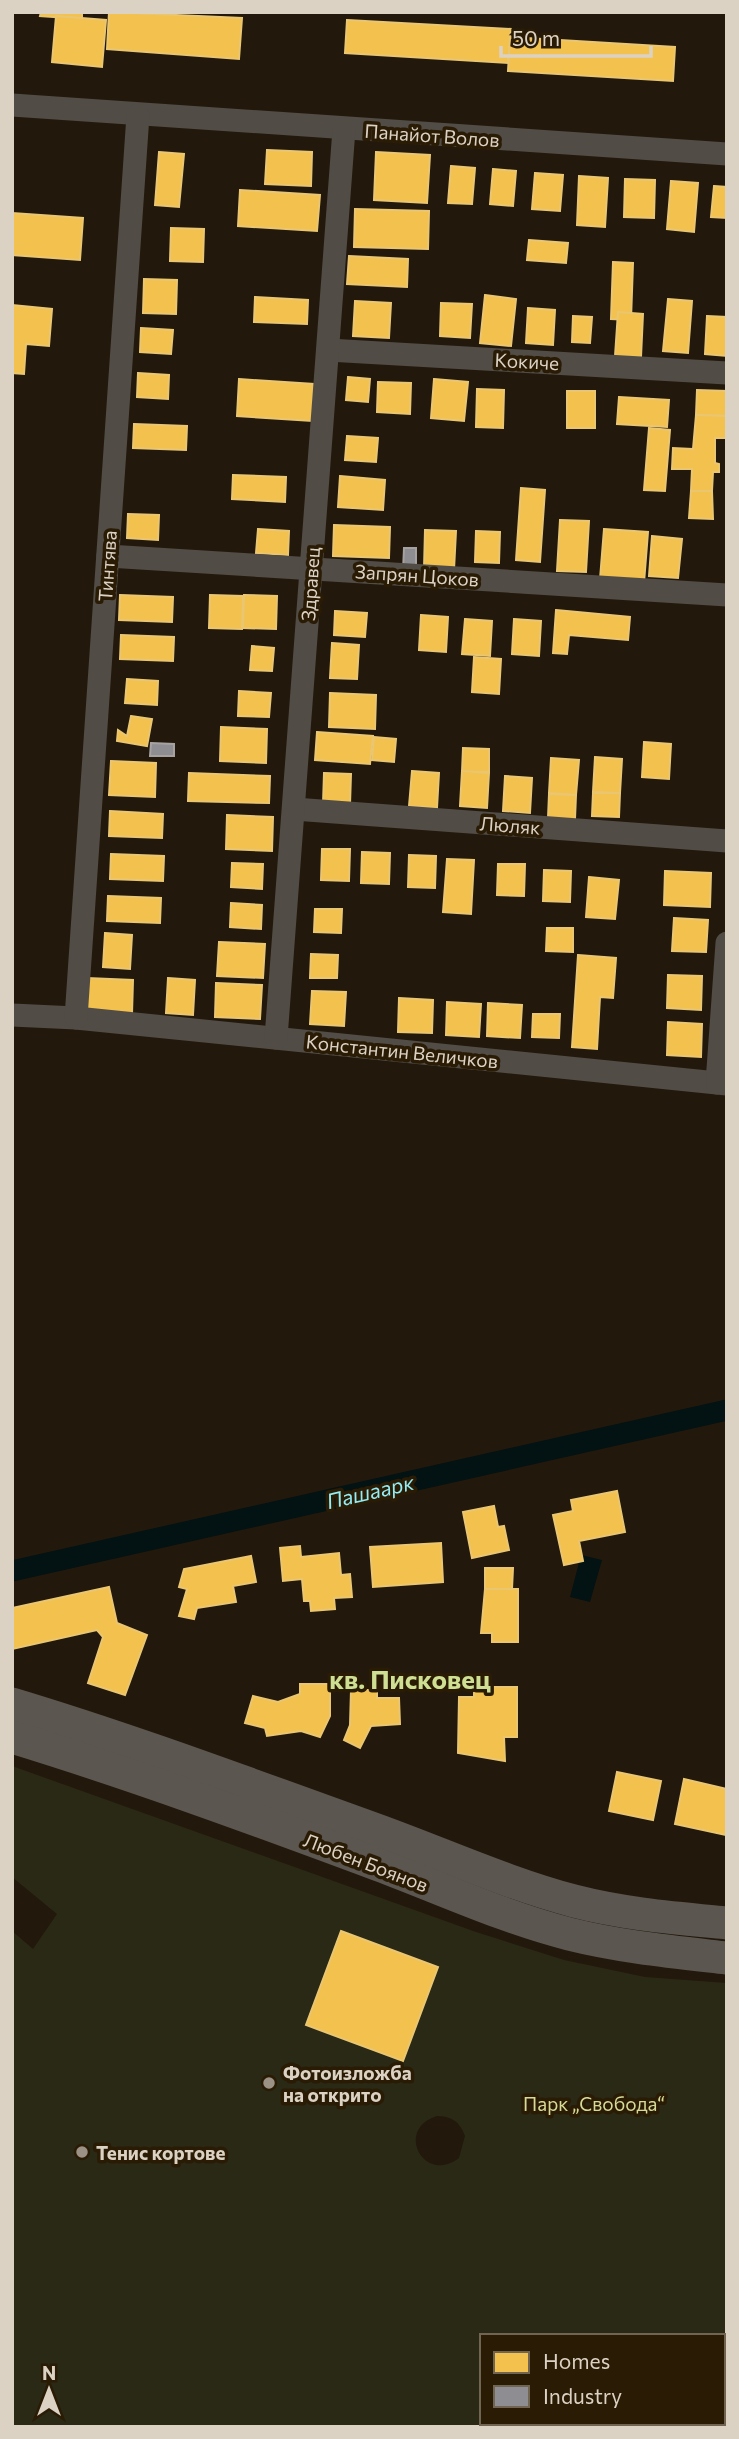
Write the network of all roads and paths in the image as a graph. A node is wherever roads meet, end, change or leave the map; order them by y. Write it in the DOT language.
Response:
graph roads {
  1 [pos="12,105"];
  2 [pos="138,115"];
  3 [pos="344,129"];
  4 [pos="727,154"];
  5 [pos="328,350"];
  6 [pos="727,373"];
  7 [pos="108,556"];
  8 [pos="312,569"];
  9 [pos="727,595"];
  10 [pos="293,809"];
  11 [pos="727,841"];
  12 [pos="727,943"];
  13 [pos="12,1016"];
  14 [pos="76,1018"];
  15 [pos="276,1038"];
  16 [pos="722,1083"];
  17 [pos="12,1704"];
  18 [pos="12,1737"];
  19 [pos="388,1851"];
  20 [pos="727,1923"];
  21 [pos="727,1958"];
  1 -- 2 [label="street, Панайот Волов"];
  2 -- 3 [label="street, Панайот Волов"];
  2 -- 7 [label="street, Тинтява"];
  3 -- 4 [label="street, Панайот Волов"];
  3 -- 5 [label="street, Здравец"];
  5 -- 6 [label="street, Кокиче"];
  5 -- 8 [label="street, Здравец"];
  7 -- 8 [label="street, Запрян Цоков"];
  7 -- 14 [label="street, Тинтява"];
  8 -- 9 [label="street, Запрян Цоков"];
  8 -- 10 [label="street, Здравец"];
  10 -- 11 [label="street, Люляк"];
  10 -- 15 [label="street, Здравец"];
  12 -- 16 [label="street"];
  13 -- 14 [label="street, Константин Величков"];
  14 -- 15 [label="street, Константин Величков"];
  15 -- 16 [label="street, Константин Величков"];
  17 -- 19 [label="street, Любен Боянов"];
  18 -- 19 [label="street, Любен Боянов"];
  19 -- 20 [label="street, Любен Боянов"];
  19 -- 21 [label="street, Любен Боянов"];
}
